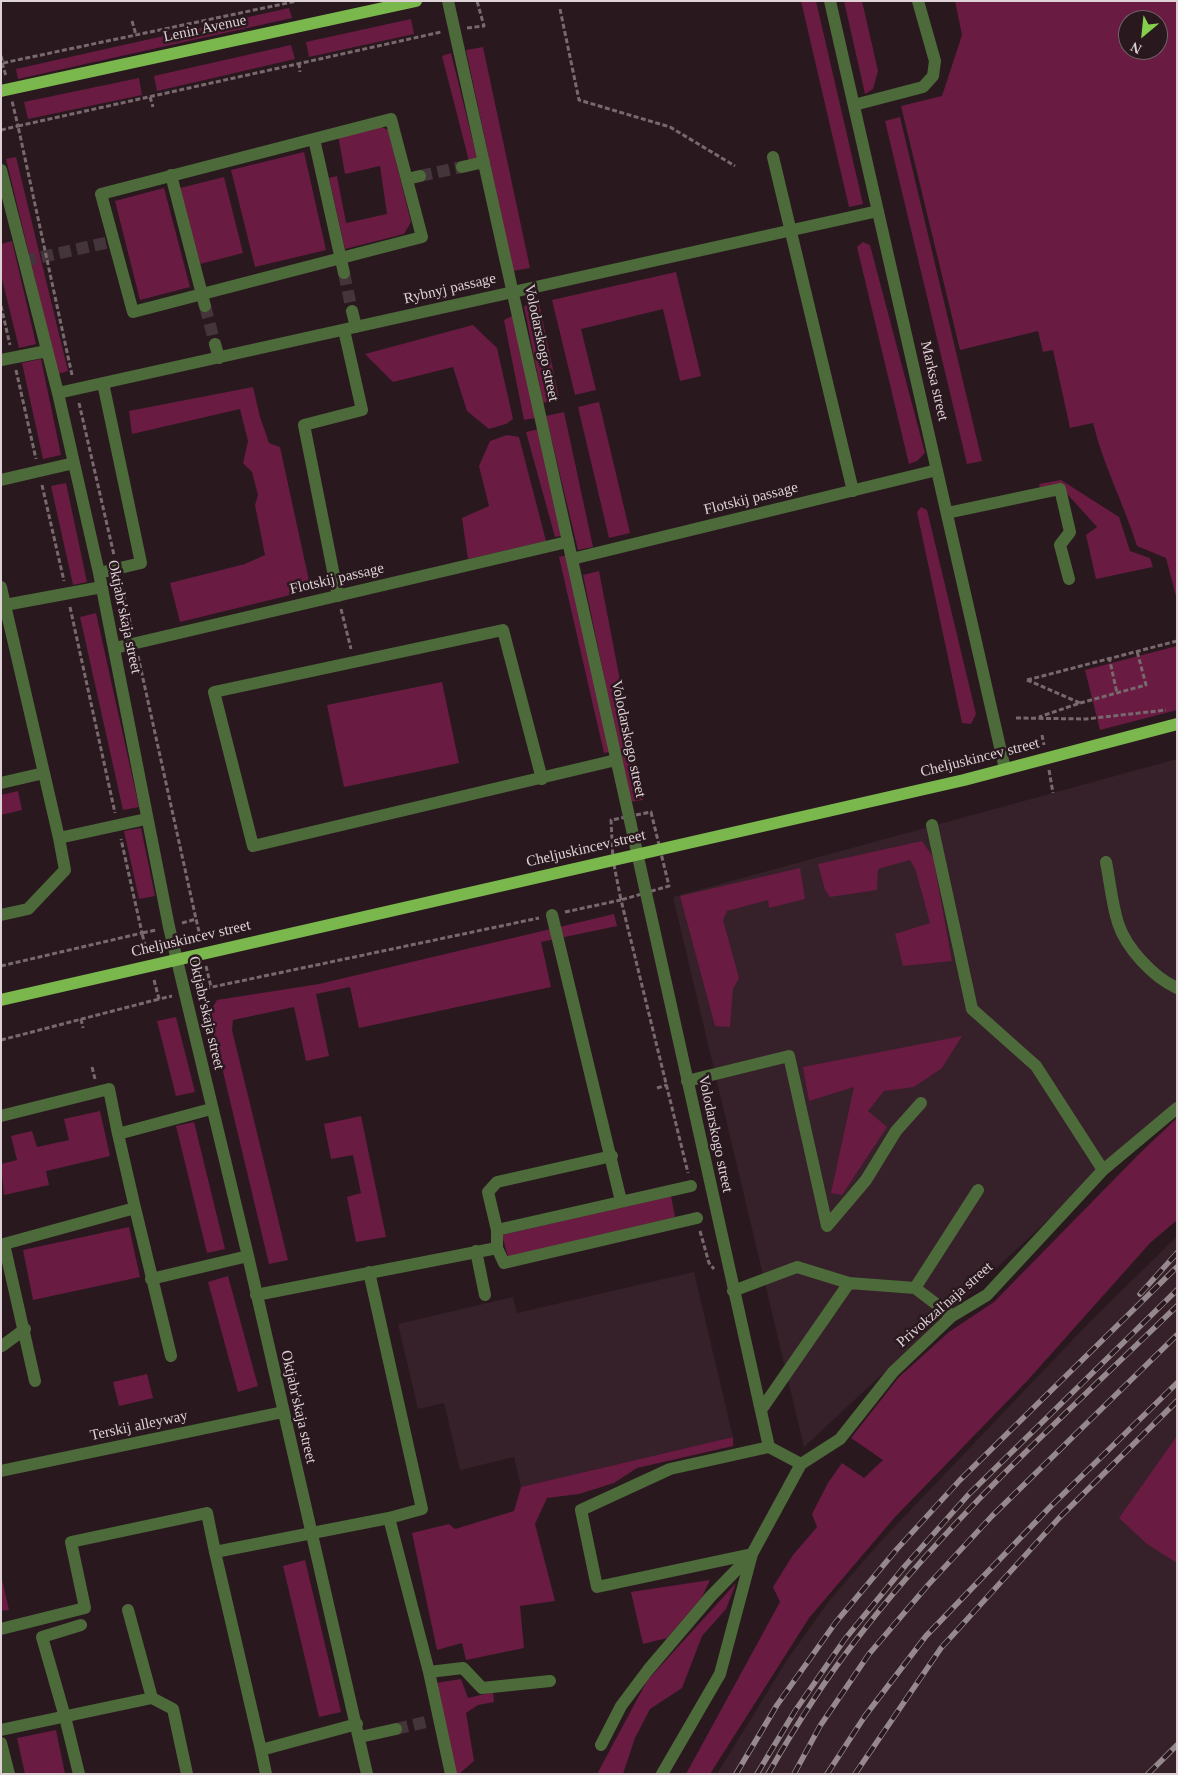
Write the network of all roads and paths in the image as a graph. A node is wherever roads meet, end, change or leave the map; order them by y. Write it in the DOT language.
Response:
graph roads {
  1 [pos="297,1"];
  2 [pos="416,1"];
  3 [pos="448,1"];
  4 [pos="477,1"];
  5 [pos="830,1"];
  6 [pos="918,1"];
  7 [pos="289,2"];
  8 [pos="560,10"];
  9 [pos="132,21"];
  10 [pos="455,30"];
  11 [pos="136,35"];
  12 [pos="1,56"];
  13 [pos="299,63"];
  14 [pos="300,72"];
  15 [pos="1,91"];
  16 [pos="150,96"];
  17 [pos="854,105"];
  18 [pos="153,108"];
  19 [pos="314,139"];
  20 [pos="773,157"];
  21 [pos="484,162"];
  22 [pos="735,166"];
  23 [pos="462,167"];
  24 [pos="1,170"];
  25 [pos="171,175"];
  26 [pos="420,176"];
  27 [pos="407,179"];
  28 [pos="878,211"];
  29 [pos="790,230"];
  30 [pos="341,258"];
  31 [pos="344,273"];
  32 [pos="513,292"];
  33 [pos="203,300"];
  34 [pos="1,306"];
  35 [pos="352,311"];
  36 [pos="350,328"];
  37 [pos="215,344"];
  38 [pos="47,351"];
  39 [pos="7,358"];
  40 [pos="219,358"];
  41 [pos="103,384"];
  42 [pos="76,390"];
  43 [pos="58,394"];
  44 [pos="74,463"];
  45 [pos="937,470"];
  46 [pos="38,471"];
  47 [pos="1,480"];
  48 [pos="853,491"];
  49 [pos="947,513"];
  50 [pos="567,542"];
  51 [pos="572,559"];
  52 [pos="118,569"];
  53 [pos="99,573"];
  54 [pos="1069,580"];
  55 [pos="102,587"];
  56 [pos="1,588"];
  57 [pos="67,595"];
  58 [pos="338,596"];
  59 [pos="5,605"];
  60 [pos="1177,640"];
  61 [pos="135,642"];
  62 [pos="115,648"];
  63 [pos="1137,651"];
  64 [pos="1109,657"];
  65 [pos="354,662"];
  66 [pos="1117,693"];
  67 [pos="1080,702"];
  68 [pos="1168,710"];
  69 [pos="1016,718"];
  70 [pos="1037,718"];
  71 [pos="1177,724"];
  72 [pos="616,760"];
  73 [pos="1005,769"];
  74 [pos="44,773"];
  75 [pos="542,779"];
  76 [pos="1,783"];
  77 [pos="146,819"];
  78 [pos="118,825"];
  79 [pos="932,825"];
  80 [pos="59,838"];
  81 [pos="637,854"];
  82 [pos="1106,862"];
  83 [pos="1,915"];
  84 [pos="552,915"];
  85 [pos="196,919"];
  86 [pos="176,959"];
  87 [pos="1,966"];
  88 [pos="211,987"];
  89 [pos="1177,988"];
  90 [pos="159,999"];
  91 [pos="1,1000"];
  92 [pos="81,1019"];
  93 [pos="83,1028"];
  94 [pos="1,1040"];
  95 [pos="687,1082"];
  96 [pos="667,1085"];
  97 [pos="657,1088"];
  98 [pos="921,1103"];
  99 [pos="1177,1108"];
  100 [pos="211,1109"];
  101 [pos="1,1116"];
  102 [pos="118,1134"];
  103 [pos="612,1156"];
  104 [pos="1103,1170"];
  105 [pos="691,1186"];
  106 [pos="978,1190"];
  107 [pos="621,1201"];
  108 [pos="135,1208"];
  109 [pos="696,1218"];
  110 [pos="1,1230"];
  111 [pos="497,1230"];
  112 [pos="4,1244"];
  113 [pos="497,1248"];
  114 [pos="476,1251"];
  115 [pos="248,1256"];
  116 [pos="715,1270"];
  117 [pos="369,1272"];
  118 [pos="151,1279"];
  119 [pos="849,1283"];
  120 [pos="915,1288"];
  121 [pos="733,1291"];
  122 [pos="256,1295"];
  123 [pos="484,1295"];
  124 [pos="952,1316"];
  125 [pos="25,1329"];
  126 [pos="2,1346"];
  127 [pos="171,1356"];
  128 [pos="35,1381"];
  129 [pos="761,1410"];
  130 [pos="283,1412"];
  131 [pos="769,1447"];
  132 [pos="801,1464"];
  133 [pos="1,1471"];
  134 [pos="389,1518"];
  135 [pos="311,1533"];
  136 [pos="215,1552"];
  137 [pos="752,1554"];
  138 [pos="128,1610"];
  139 [pos="81,1625"];
  140 [pos="1,1630"];
  141 [pos="429,1672"];
  142 [pos="550,1681"];
  143 [pos="152,1698"];
  144 [pos="65,1717"];
  145 [pos="357,1724"];
  146 [pos="396,1729"];
  147 [pos="1,1730"];
  148 [pos="360,1737"];
  149 [pos="1,1743"];
  150 [pos="602,1745"];
  151 [pos="261,1750"];
  152 [pos="9,1774"];
  153 [pos="79,1774"];
  154 [pos="187,1774"];
  155 [pos="266,1774"];
  156 [pos="367,1774"];
  157 [pos="451,1774"];
  158 [pos="662,1774"];
  1 -- 7 [label="path"];
  2 -- 15 [label="main road, Lenin Avenue"];
  3 -- 10 [label="street, Volodarskogo street"];
  4 -- 10 [label="path"];
  5 -- 17 [label="street, Marksa street"];
  6 -- 17 [label="street"];
  7 -- 11 [label="path"];
  8 -- 22 [label="path"];
  9 -- 11 [label="path"];
  10 -- 13 [label="path"];
  10 -- 21 [label="street, Volodarskogo street"];
  11 -- 12 [label="path"];
  13 -- 14 [label="path"];
  13 -- 16 [label="path"];
  16 -- 18 [label="path"];
  16 -- 42 [label="path"];
  17 -- 28 [label="street, Marksa street"];
  19 -- 25 [label="street"];
  19 -- 27 [label="street"];
  19 -- 30 [label="street"];
  20 -- 29 [label="street"];
  21 -- 23 [label="street"];
  21 -- 32 [label="street, Volodarskogo street"];
  24 -- 38 [label="street, Oktjabr'skaja street"];
  25 -- 33 [label="street"];
  25 -- 33 [label="street"];
  26 -- 27 [label="street"];
  27 -- 30 [label="street"];
  28 -- 29 [label="street, Rybnyj passage"];
  28 -- 45 [label="street, Marksa street"];
  29 -- 32 [label="street, Rybnyj passage"];
  29 -- 48 [label="street"];
  30 -- 31 [label="street"];
  30 -- 33 [label="street"];
  32 -- 36 [label="street, Rybnyj passage"];
  32 -- 50 [label="street, Volodarskogo street"];
  34 -- 39 [label="path"];
  35 -- 36 [label="street"];
  36 -- 40 [label="street, Rybnyj passage"];
  36 -- 58 [label="street"];
  37 -- 40 [label="street"];
  38 -- 39 [label="street"];
  38 -- 43 [label="street, Oktjabr'skaja street"];
  39 -- 46 [label="path"];
  40 -- 41 [label="street, Rybnyj passage"];
  41 -- 42 [label="street, Rybnyj passage"];
  41 -- 52 [label="street"];
  42 -- 43 [label="street, Rybnyj passage"];
  42 -- 52 [label="path"];
  43 -- 44 [label="street, Oktjabr'skaja street"];
  44 -- 46 [label="street"];
  44 -- 53 [label="street, Oktjabr'skaja street"];
  45 -- 48 [label="street, Flotskij passage"];
  45 -- 49 [label="street, Marksa street"];
  46 -- 47 [label="street"];
  46 -- 57 [label="path"];
  48 -- 51 [label="street, Flotskij passage"];
  49 -- 54 [label="street"];
  49 -- 73 [label="street, Marksa street"];
  50 -- 51 [label="street, Volodarskogo street"];
  50 -- 58 [label="street, Flotskij passage"];
  51 -- 72 [label="street, Volodarskogo street"];
  52 -- 53 [label="street"];
  52 -- 61 [label="path"];
  53 -- 55 [label="street, Oktjabr'skaja street"];
  55 -- 57 [label="street"];
  55 -- 62 [label="street, Oktjabr'skaja street"];
  56 -- 59 [label="street"];
  57 -- 59 [label="street"];
  57 -- 78 [label="path"];
  58 -- 61 [label="street, Flotskij passage"];
  58 -- 65 [label="path"];
  59 -- 74 [label="street"];
  60 -- 63 [label="path"];
  61 -- 62 [label="street, Flotskij passage"];
  61 -- 85 [label="path"];
  62 -- 77 [label="street, Oktjabr'skaja street"];
  63 -- 64 [label="path"];
  63 -- 66 [label="path"];
  64 -- 66 [label="path"];
  64 -- 67 [label="path"];
  65 -- 75 [label="street"];
  65 -- 75 [label="street"];
  66 -- 67 [label="path"];
  67 -- 70 [label="path"];
  68 -- 70 [label="path"];
  69 -- 70 [label="path"];
  71 -- 73 [label="main road, Cheljuskincev street"];
  72 -- 75 [label="street"];
  72 -- 81 [label="street, Volodarskogo street"];
  73 -- 81 [label="main road, Cheljuskincev street"];
  74 -- 76 [label="street"];
  74 -- 80 [label="street"];
  77 -- 78 [label="street"];
  77 -- 86 [label="street, Oktjabr'skaja street"];
  78 -- 80 [label="street"];
  78 -- 87 [label="path"];
  79 -- 104 [label="street"];
  80 -- 83 [label="street"];
  81 -- 86 [label="main road, Cheljuskincev street"];
  81 -- 95 [label="street, Volodarskogo street"];
  82 -- 89 [label="street"];
  84 -- 88 [label="path"];
  84 -- 96 [label="path"];
  84 -- 103 [label="street"];
  86 -- 91 [label="main road, Cheljuskincev street"];
  86 -- 100 [label="street, Oktjabr'skaja street"];
  90 -- 92 [label="path"];
  92 -- 93 [label="path"];
  92 -- 94 [label="path"];
  95 -- 98 [label="street"];
  95 -- 121 [label="street, Volodarskogo street"];
  96 -- 97 [label="path"];
  96 -- 105 [label="path"];
  99 -- 104 [label="street, Privokzal'naja street"];
  100 -- 102 [label="street"];
  100 -- 115 [label="street, Oktjabr'skaja street"];
  101 -- 102 [label="street"];
  102 -- 108 [label="street"];
  103 -- 107 [label="street"];
  103 -- 111 [label="street"];
  104 -- 124 [label="street, Privokzal'naja street"];
  105 -- 107 [label="street"];
  106 -- 120 [label="street"];
  107 -- 111 [label="street"];
  108 -- 112 [label="street"];
  108 -- 118 [label="street"];
  109 -- 113 [label="street"];
  109 -- 116 [label="path"];
  110 -- 112 [label="street"];
  111 -- 113 [label="street"];
  112 -- 125 [label="street"];
  113 -- 114 [label="street"];
  114 -- 117 [label="street"];
  114 -- 123 [label="street"];
  115 -- 118 [label="street"];
  115 -- 122 [label="street, Oktjabr'skaja street"];
  117 -- 122 [label="street"];
  117 -- 134 [label="street"];
  118 -- 127 [label="street"];
  119 -- 120 [label="street"];
  119 -- 121 [label="street"];
  119 -- 129 [label="street"];
  120 -- 124 [label="street"];
  121 -- 129 [label="street, Volodarskogo street"];
  122 -- 130 [label="street, Oktjabr'skaja street"];
  124 -- 132 [label="street, Privokzal'naja street"];
  125 -- 126 [label="street"];
  125 -- 128 [label="street"];
  129 -- 131 [label="street, Volodarskogo street"];
  130 -- 133 [label="street, Terskij alleyway"];
  130 -- 135 [label="street, Oktjabr'skaja street"];
  131 -- 132 [label="street"];
  131 -- 137 [label="street"];
  132 -- 137 [label="street"];
  134 -- 135 [label="street"];
  134 -- 141 [label="street"];
  135 -- 136 [label="street"];
  135 -- 145 [label="street, Oktjabr'skaja street"];
  136 -- 140 [label="street"];
  136 -- 151 [label="street"];
  137 -- 150 [label="street"];
  137 -- 158 [label="street"];
  138 -- 143 [label="street"];
  139 -- 144 [label="street"];
  141 -- 142 [label="street"];
  141 -- 157 [label="street"];
  143 -- 144 [label="street"];
  143 -- 154 [label="street"];
  144 -- 147 [label="street"];
  144 -- 153 [label="street"];
  145 -- 148 [label="street, Oktjabr'skaja street"];
  145 -- 151 [label="street"];
  146 -- 148 [label="street"];
  148 -- 156 [label="street, Oktjabr'skaja street"];
  149 -- 152 [label="street"];
  151 -- 155 [label="street"];
}
